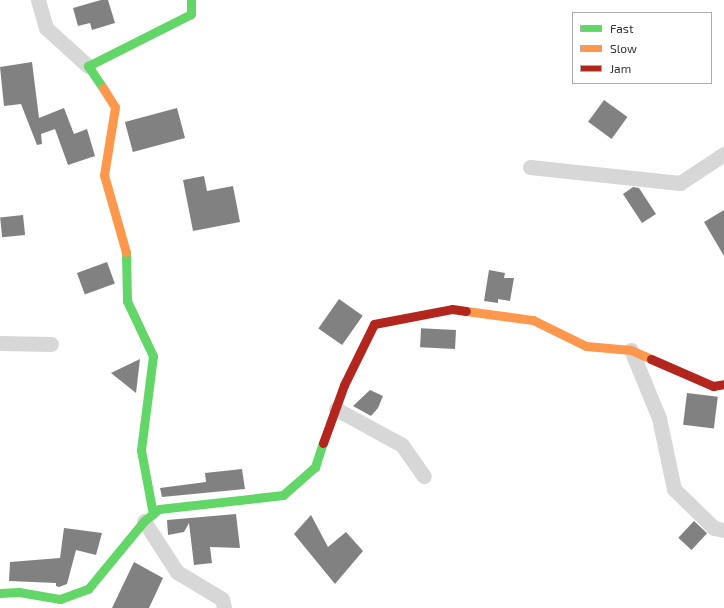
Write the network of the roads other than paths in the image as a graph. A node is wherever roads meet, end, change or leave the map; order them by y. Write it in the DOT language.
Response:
graph roads {
  1 [pos="38,0"];
  2 [pos="191,0"];
  3 [pos="88,66"];
  4 [pos="724,154"];
  5 [pos="530,167"];
  6 [pos="0,343"];
  7 [pos="51,344"];
  8 [pos="631,350"];
  9 [pos="724,384"];
  10 [pos="336,409"];
  11 [pos="424,476"];
  12 [pos="149,518"];
  13 [pos="724,530"];
  14 [pos="0,593"];
  15 [pos="60,599"];
  16 [pos="57,608"];
  17 [pos="224,608"];
  1 -- 3 [label="street"];
  2 -- 3 [label="street"];
  3 -- 12 [label="street"];
  4 -- 5 [label="street"];
  6 -- 7 [label="street"];
  8 -- 9 [label="street"];
  8 -- 10 [label="street"];
  8 -- 13 [label="street"];
  10 -- 11 [label="street"];
  10 -- 12 [label="street"];
  12 -- 15 [label="street"];
  12 -- 17 [label="street"];
  14 -- 15 [label="street"];
  15 -- 16 [label="street"];
}
